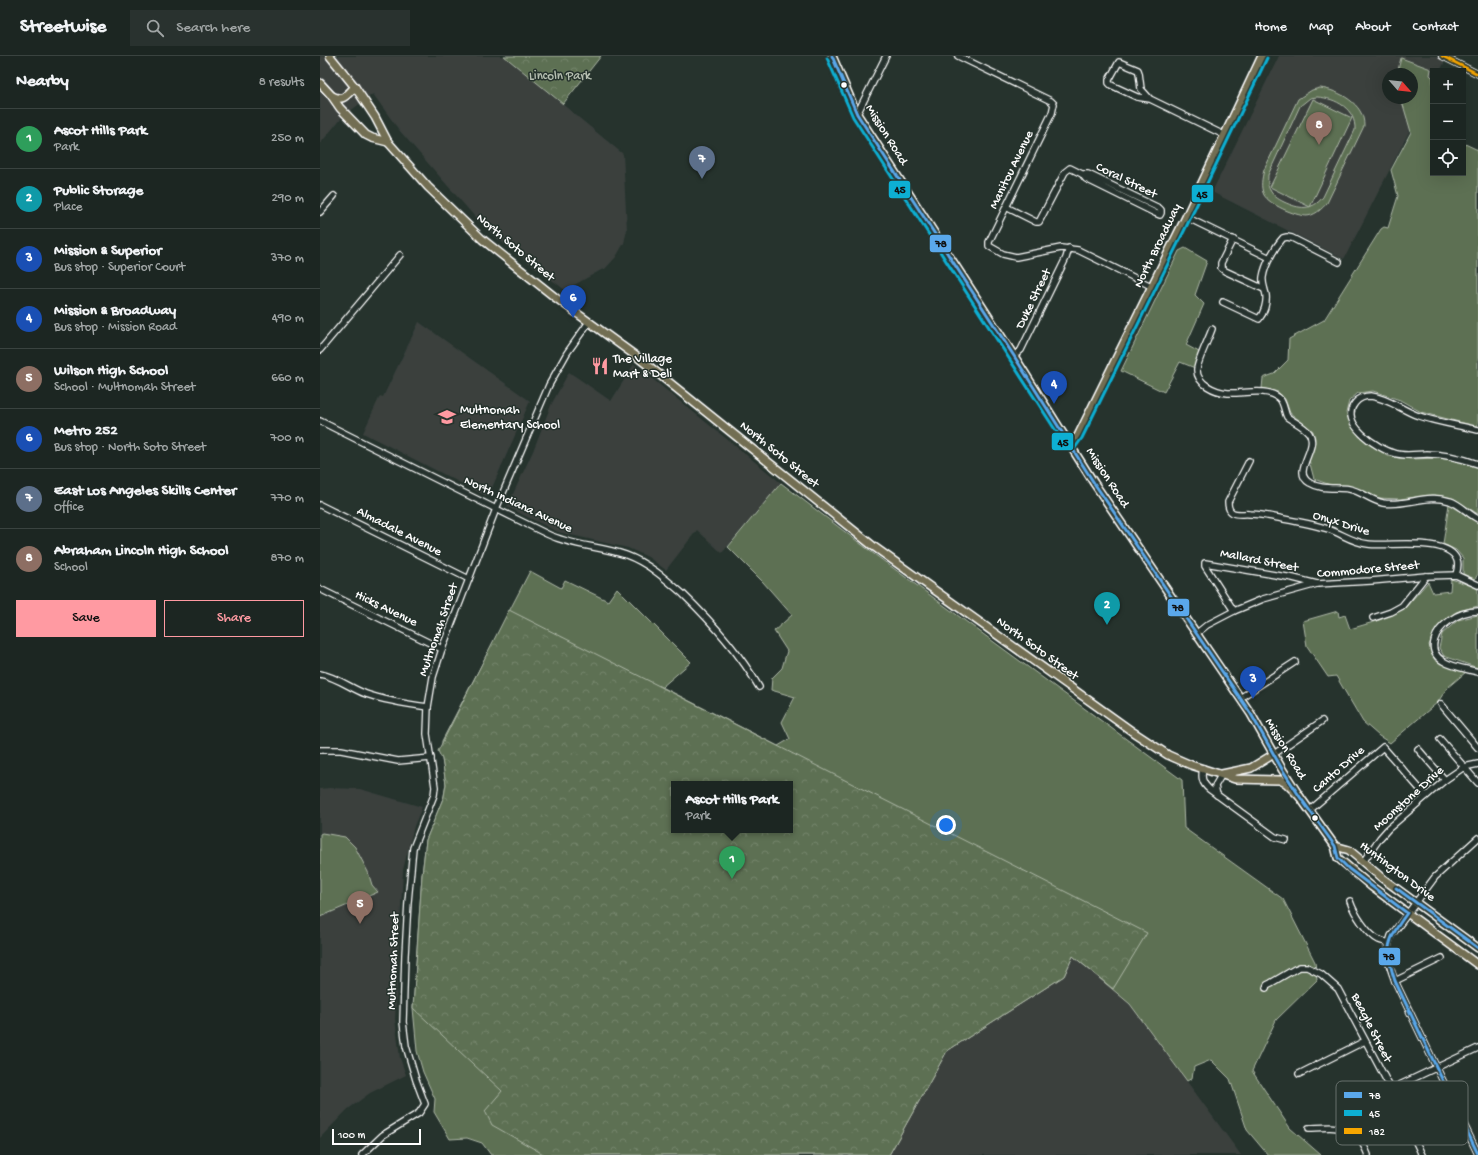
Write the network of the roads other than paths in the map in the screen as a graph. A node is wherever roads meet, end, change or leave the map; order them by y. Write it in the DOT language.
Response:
graph roads {
  1 [pos="330,56"];
  2 [pos="832,56"];
  3 [pos="886,56"];
  4 [pos="958,56"];
  5 [pos="1262,56"];
  6 [pos="1442,56"];
  7 [pos="1478,74"];
  8 [pos="320,83"];
  9 [pos="355,87"];
  10 [pos="331,95"];
  11 [pos="1150,99"];
  12 [pos="857,114"];
  13 [pos="1224,135"];
  14 [pos="388,142"];
  15 [pos="1082,174"];
  16 [pos="334,196"];
  17 [pos="1006,207"];
  18 [pos="320,212"];
  19 [pos="1186,217"];
  20 [pos="1233,239"];
  21 [pos="1069,248"];
  22 [pos="400,254"];
  23 [pos="1270,258"];
  24 [pos="1339,262"];
  25 [pos="1152,286"];
  26 [pos="1264,289"];
  27 [pos="1223,302"];
  28 [pos="589,322"];
  29 [pos="1212,329"];
  30 [pos="320,350"];
  31 [pos="1014,356"];
  32 [pos="320,421"];
  33 [pos="1478,430"];
  34 [pos="1071,445"];
  35 [pos="1248,461"];
  36 [pos="1478,464"];
  37 [pos="320,505"];
  38 [pos="496,509"];
  39 [pos="1478,519"];
  40 [pos="1456,575"];
  41 [pos="1426,576"];
  42 [pos="469,579"];
  43 [pos="1317,584"];
  44 [pos="1478,585"];
  45 [pos="320,589"];
  46 [pos="1234,611"];
  47 [pos="1478,611"];
  48 [pos="1373,618"];
  49 [pos="1196,634"];
  50 [pos="442,649"];
  51 [pos="1295,662"];
  52 [pos="1478,672"];
  53 [pos="320,674"];
  54 [pos="759,687"];
  55 [pos="1240,698"];
  56 [pos="1441,704"];
  57 [pos="428,707"];
  58 [pos="1322,721"];
  59 [pos="1440,739"];
  60 [pos="1478,748"];
  61 [pos="1418,749"];
  62 [pos="320,750"];
  63 [pos="1274,754"];
  64 [pos="432,758"];
  65 [pos="1478,764"];
  66 [pos="1464,767"];
  67 [pos="1203,768"];
  68 [pos="1222,774"];
  69 [pos="1445,780"];
  70 [pos="1478,783"];
  71 [pos="1217,795"];
  72 [pos="1426,796"];
  73 [pos="1300,797"];
  74 [pos="1310,810"];
  75 [pos="1478,838"];
  76 [pos="1286,840"];
  77 [pos="1335,846"];
  78 [pos="1363,862"];
  79 [pos="1350,901"];
  80 [pos="1416,902"];
  81 [pos="1407,913"];
  82 [pos="1388,942"];
  83 [pos="1477,946"];
  84 [pos="1442,958"];
  85 [pos="1478,965"];
  86 [pos="1395,981"];
  87 [pos="1266,988"];
  88 [pos="1365,1041"];
  89 [pos="1478,1048"];
  90 [pos="1437,1068"];
  91 [pos="1299,1074"];
  92 [pos="1387,1081"];
  93 [pos="1409,1081"];
  94 [pos="1443,1081"];
  95 [pos="1336,1127"];
  96 [pos="1309,1128"];
  97 [pos="1468,1133"];
  98 [pos="1363,1145"];
  99 [pos="1417,1145"];
  100 [pos="1478,1154"];
  101 [pos="362,1155"];
  102 [pos="1368,1155"];
  103 [pos="1422,1155"];
  1 -- 9 [label="main road, North Soto Street"];
  2 -- 12 [label="main road, Mission Road"];
  3 -- 12 [label="street"];
  4 -- 17 [label="street, Manitou Avenue"];
  5 -- 13 [label="main road, North Broadway"];
  6 -- 7 [label="street"];
  8 -- 10 [label="main road"];
  9 -- 10 [label="main road"];
  9 -- 14 [label="main road, North Soto Street"];
  10 -- 14 [label="main road"];
  11 -- 11 [label="street"];
  11 -- 13 [label="street"];
  12 -- 31 [label="main road, Mission Road"];
  13 -- 19 [label="main road, North Broadway"];
  14 -- 28 [label="main road, North Soto Street"];
  15 -- 15 [label="street, Coral Street"];
  15 -- 17 [label="street, Coral Street"];
  16 -- 18 [label="street"];
  17 -- 21 [label="street, Manitou Avenue"];
  19 -- 20 [label="street"];
  19 -- 25 [label="main road, North Broadway"];
  20 -- 23 [label="street"];
  20 -- 26 [label="street"];
  21 -- 25 [label="street"];
  21 -- 31 [label="street, Duke Street"];
  22 -- 30 [label="street"];
  23 -- 24 [label="street"];
  23 -- 26 [label="street"];
  25 -- 34 [label="main road, North Broadway"];
  26 -- 27 [label="street"];
  28 -- 38 [label="street, Multnomah Street"];
  28 -- 67 [label="main road, North Soto Street"];
  29 -- 39 [label="street"];
  31 -- 34 [label="main road, Mission Road"];
  32 -- 38 [label="street, North Indiana Avenue"];
  33 -- 36 [label="street"];
  34 -- 49 [label="main road, Mission Road"];
  35 -- 40 [label="street, Onyx Drive"];
  37 -- 42 [label="street, Almadale Avenue"];
  38 -- 42 [label="street, Multnomah Street"];
  38 -- 54 [label="street, North Indiana Avenue"];
  40 -- 41 [label="street, Commodore Street"];
  40 -- 44 [label="street, Commodore Street"];
  41 -- 43 [label="street, Commodore Street"];
  41 -- 48 [label="street"];
  42 -- 50 [label="street, Multnomah Street"];
  43 -- 46 [label="street, Commodore Street"];
  43 -- 46 [label="street, Mallard Street"];
  45 -- 50 [label="street, Hicks Avenue"];
  46 -- 49 [label="street, Commodore Street"];
  47 -- 52 [label="street"];
  49 -- 55 [label="main road, Mission Road"];
  50 -- 57 [label="street, Multnomah Street"];
  51 -- 55 [label="street"];
  53 -- 57 [label="street"];
  55 -- 63 [label="main road, Mission Road"];
  56 -- 60 [label="street"];
  57 -- 64 [label="street, Multnomah Street"];
  58 -- 63 [label="street"];
  59 -- 66 [label="street"];
  61 -- 69 [label="street"];
  62 -- 64 [label="street"];
  63 -- 68 [label="main road, North Soto Street"];
  63 -- 73 [label="main road, Mission Road"];
  64 -- 101 [label="street, Multnomah Street"];
  65 -- 66 [label="street, Moonstone Drive"];
  66 -- 69 [label="street, Moonstone Drive"];
  66 -- 70 [label="street"];
  67 -- 68 [label="main road, North Soto Street"];
  67 -- 71 [label="street"];
  68 -- 71 [label="street"];
  68 -- 73 [label="main road"];
  69 -- 72 [label="street, Moonstone Drive"];
  71 -- 76 [label="street"];
  72 -- 74 [label="street, Canto Drive"];
  72 -- 78 [label="street, Moonstone Drive"];
  73 -- 74 [label="main road, Mission Road"];
  74 -- 77 [label="main road, Mission Road"];
  75 -- 80 [label="street"];
  77 -- 78 [label="main road, Huntington Drive"];
  77 -- 81 [label="main road, Huntington Drive"];
  78 -- 80 [label="main road, Huntington Drive"];
  79 -- 82 [label="street"];
  80 -- 81 [label="street"];
  80 -- 83 [label="main road, Huntington Drive"];
  81 -- 82 [label="street"];
  81 -- 85 [label="main road, Huntington Drive"];
  82 -- 86 [label="street"];
  84 -- 86 [label="street"];
  86 -- 90 [label="street"];
  87 -- 88 [label="street, Beagle Street"];
  88 -- 91 [label="street"];
  88 -- 92 [label="street, Beagle Street"];
  89 -- 90 [label="street"];
  90 -- 93 [label="street"];
  90 -- 94 [label="street"];
  95 -- 96 [label="street"];
  97 -- 100 [label="street"];
  98 -- 102 [label="street"];
  99 -- 103 [label="street, Beagle Street"];
}
